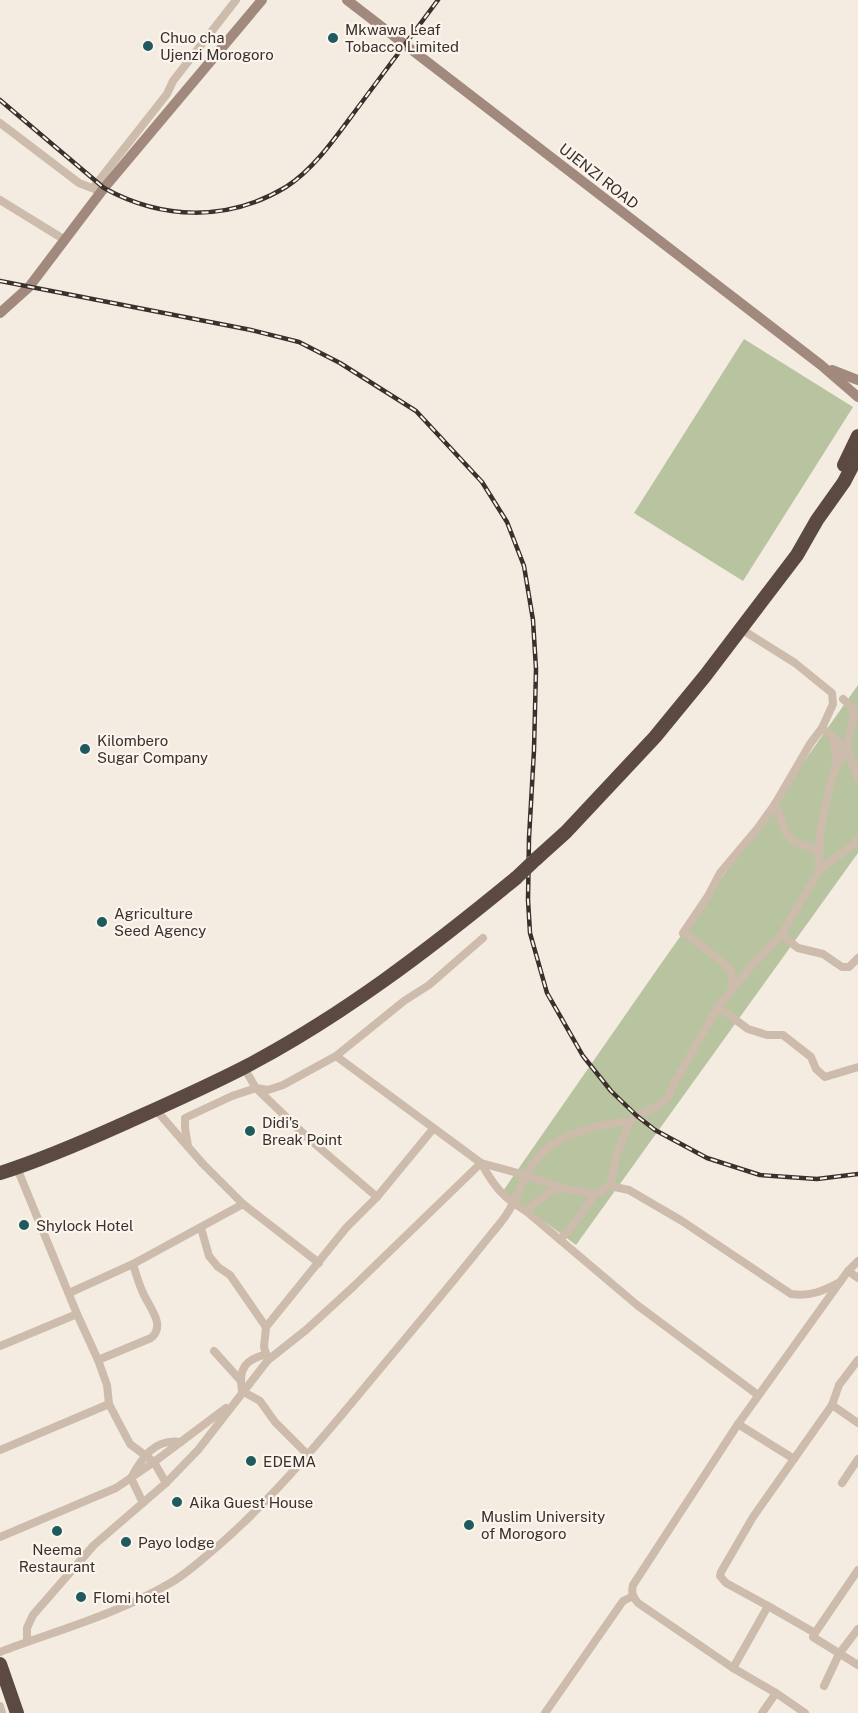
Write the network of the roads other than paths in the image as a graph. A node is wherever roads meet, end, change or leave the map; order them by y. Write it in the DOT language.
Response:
graph roads {
  1 [pos="236,0"];
  2 [pos="262,0"];
  3 [pos="347,0"];
  4 [pos="352,0"];
  5 [pos="376,23"];
  6 [pos="0,123"];
  7 [pos="97,190"];
  8 [pos="0,200"];
  9 [pos="65,240"];
  10 [pos="0,313"];
  11 [pos="821,365"];
  12 [pos="834,376"];
  13 [pos="858,380"];
  14 [pos="858,389"];
  15 [pos="858,397"];
  16 [pos="858,436"];
  17 [pos="858,455"];
  18 [pos="817,520"];
  19 [pos="741,629"];
  20 [pos="843,699"];
  21 [pos="822,729"];
  22 [pos="833,737"];
  23 [pos="847,748"];
  24 [pos="834,772"];
  25 [pos="858,778"];
  26 [pos="775,804"];
  27 [pos="858,838"];
  28 [pos="819,851"];
  29 [pos="820,869"];
  30 [pos="781,935"];
  31 [pos="483,938"];
  32 [pos="858,958"];
  33 [pos="729,969"];
  34 [pos="747,971"];
  35 [pos="731,990"];
  36 [pos="718,1007"];
  37 [pos="336,1056"];
  38 [pos="858,1067"];
  39 [pos="244,1068"];
  40 [pos="256,1088"];
  41 [pos="156,1110"];
  42 [pos="630,1122"];
  43 [pos="434,1129"];
  44 [pos="188,1146"];
  45 [pos="481,1163"];
  46 [pos="17,1168"];
  47 [pos="0,1173"];
  48 [pos="525,1175"];
  49 [pos="610,1186"];
  50 [pos="561,1188"];
  51 [pos="595,1194"];
  52 [pos="377,1197"];
  53 [pos="243,1203"];
  54 [pos="513,1204"];
  55 [pos="526,1211"];
  56 [pos="201,1228"];
  57 [pos="560,1240"];
  58 [pos="858,1261"];
  59 [pos="319,1263"];
  60 [pos="132,1264"];
  61 [pos="848,1271"];
  62 [pos="858,1278"];
  63 [pos="841,1281"];
  64 [pos="69,1293"];
  65 [pos="77,1314"];
  66 [pos="266,1327"];
  67 [pos="0,1346"];
  68 [pos="214,1351"];
  69 [pos="267,1357"];
  70 [pos="98,1360"];
  71 [pos="858,1360"];
  72 [pos="241,1381"];
  73 [pos="242,1391"];
  74 [pos="758,1395"];
  75 [pos="235,1401"];
  76 [pos="109,1404"];
  77 [pos="832,1406"];
  78 [pos="858,1423"];
  79 [pos="738,1424"];
  80 [pos="181,1442"];
  81 [pos="0,1450"];
  82 [pos="144,1455"];
  83 [pos="308,1455"];
  84 [pos="794,1459"];
  85 [pos="858,1459"];
  86 [pos="154,1462"];
  87 [pos="131,1478"];
  88 [pos="166,1483"];
  89 [pos="842,1483"];
  90 [pos="143,1503"];
  91 [pos="0,1537"];
  92 [pos="858,1570"];
  93 [pos="633,1596"];
  94 [pos="768,1606"];
  95 [pos="858,1629"];
  96 [pos="815,1633"];
  97 [pos="27,1642"];
  98 [pos="0,1652"];
  99 [pos="839,1654"];
  100 [pos="858,1665"];
  101 [pos="0,1666"];
  102 [pos="733,1668"];
  103 [pos="824,1686"];
  104 [pos="776,1693"];
  105 [pos="0,1706"];
  106 [pos="2,1713"];
  107 [pos="17,1713"];
  108 [pos="544,1713"];
  109 [pos="762,1713"];
  110 [pos="805,1713"];
  1 -- 7 [label="street"];
  2 -- 7 [label="street"];
  3 -- 5 [label="street, UJENZI ROAD"];
  4 -- 5 [label="street"];
  5 -- 11 [label="street, UJENZI ROAD"];
  6 -- 7 [label="street"];
  7 -- 9 [label="street"];
  8 -- 9 [label="street"];
  9 -- 10 [label="street"];
  11 -- 12 [label="street, UJENZI ROAD"];
  11 -- 13 [label="street"];
  12 -- 14 [label="street, UJENZI ROAD"];
  12 -- 15 [label="street, UJENZI ROAD"];
  16 -- 18 [label="highway"];
  17 -- 18 [label="highway"];
  18 -- 19 [label="highway"];
  19 -- 21 [label="street"];
  19 -- 39 [label="highway, bridge"];
  20 -- 23 [label="street"];
  21 -- 22 [label="street"];
  21 -- 26 [label="street"];
  22 -- 23 [label="street"];
  22 -- 24 [label="street"];
  23 -- 24 [label="street"];
  23 -- 25 [label="street"];
  24 -- 28 [label="street"];
  26 -- 28 [label="street"];
  26 -- 33 [label="street"];
  27 -- 29 [label="street"];
  28 -- 29 [label="street"];
  29 -- 30 [label="street"];
  30 -- 32 [label="street"];
  30 -- 34 [label="street"];
  31 -- 37 [label="street"];
  33 -- 34 [label="street"];
  33 -- 35 [label="street"];
  34 -- 35 [label="street"];
  35 -- 36 [label="street"];
  36 -- 38 [label="street"];
  36 -- 42 [label="street"];
  37 -- 40 [label="street"];
  37 -- 43 [label="street"];
  39 -- 40 [label="street"];
  39 -- 41 [label="highway"];
  40 -- 44 [label="street"];
  40 -- 52 [label="street"];
  41 -- 44 [label="street"];
  41 -- 46 [label="highway"];
  42 -- 48 [label="street"];
  42 -- 49 [label="street"];
  43 -- 45 [label="street"];
  43 -- 52 [label="street"];
  44 -- 53 [label="street"];
  45 -- 48 [label="street"];
  45 -- 54 [label="street"];
  45 -- 69 [label="street"];
  46 -- 47 [label="highway"];
  46 -- 64 [label="street"];
  48 -- 50 [label="street"];
  48 -- 54 [label="street"];
  49 -- 51 [label="street"];
  49 -- 63 [label="street"];
  50 -- 51 [label="street"];
  50 -- 55 [label="street"];
  51 -- 57 [label="street"];
  52 -- 59 [label="street"];
  53 -- 56 [label="street"];
  53 -- 59 [label="street"];
  54 -- 55 [label="street"];
  54 -- 83 [label="street"];
  55 -- 57 [label="street"];
  56 -- 60 [label="street"];
  56 -- 66 [label="street"];
  57 -- 74 [label="street"];
  58 -- 61 [label="street"];
  59 -- 66 [label="street"];
  60 -- 64 [label="street"];
  60 -- 70 [label="street"];
  61 -- 62 [label="street"];
  61 -- 63 [label="street"];
  63 -- 74 [label="street"];
  64 -- 65 [label="street"];
  65 -- 67 [label="street"];
  65 -- 70 [label="street"];
  66 -- 69 [label="street"];
  68 -- 72 [label="street"];
  69 -- 72 [label="street"];
  69 -- 73 [label="street"];
  70 -- 76 [label="street"];
  71 -- 77 [label="street"];
  72 -- 73 [label="street"];
  73 -- 75 [label="street"];
  73 -- 83 [label="street"];
  74 -- 79 [label="street"];
  75 -- 80 [label="street"];
  75 -- 88 [label="street"];
  76 -- 81 [label="street"];
  76 -- 82 [label="street"];
  77 -- 78 [label="street"];
  77 -- 84 [label="street"];
  79 -- 84 [label="street"];
  79 -- 93 [label="street"];
  80 -- 82 [label="street"];
  80 -- 86 [label="street"];
  82 -- 86 [label="street"];
  82 -- 87 [label="street"];
  83 -- 97 [label="street"];
  84 -- 94 [label="street"];
  85 -- 89 [label="street"];
  86 -- 87 [label="street"];
  86 -- 88 [label="street"];
  87 -- 90 [label="street"];
  87 -- 91 [label="street"];
  88 -- 90 [label="street"];
  90 -- 97 [label="street"];
  92 -- 96 [label="street"];
  93 -- 102 [label="street"];
  93 -- 108 [label="street"];
  94 -- 96 [label="street"];
  94 -- 102 [label="street"];
  95 -- 99 [label="street"];
  96 -- 99 [label="street"];
  97 -- 98 [label="street"];
  99 -- 100 [label="street"];
  99 -- 103 [label="street"];
  101 -- 107 [label="highway"];
  102 -- 104 [label="street"];
  104 -- 109 [label="street"];
  104 -- 110 [label="street"];
  105 -- 106 [label="street"];
}
